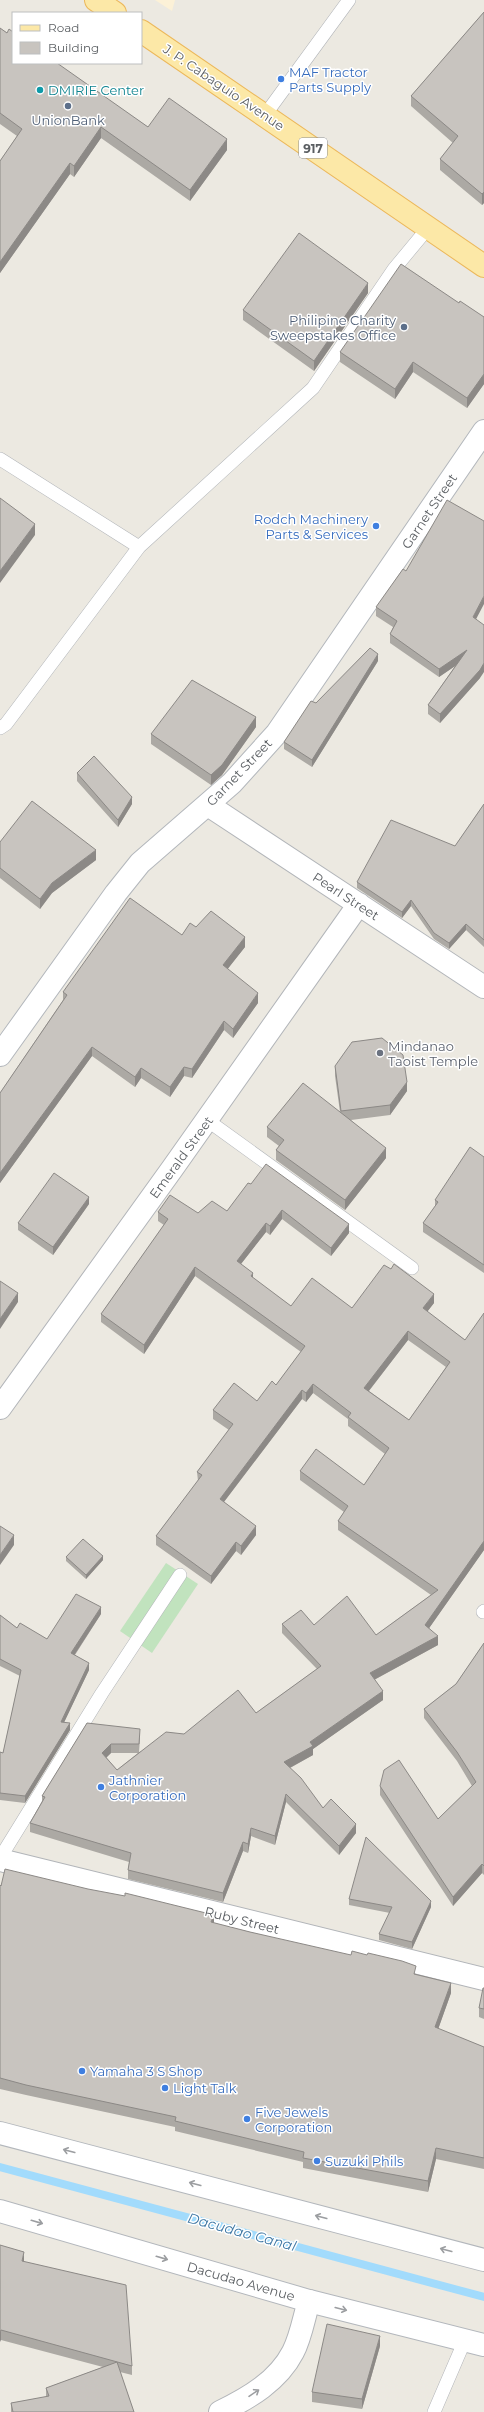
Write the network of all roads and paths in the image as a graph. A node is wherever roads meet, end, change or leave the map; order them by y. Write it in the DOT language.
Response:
graph roads {
  1 [pos="96,0"];
  2 [pos="349,0"];
  3 [pos="114,12"];
  4 [pos="142,32"];
  5 [pos="265,115"];
  6 [pos="428,228"];
  7 [pos="484,266"];
  8 [pos="484,431"];
  9 [pos="0,458"];
  10 [pos="139,546"];
  11 [pos="0,728"];
  12 [pos="208,804"];
  13 [pos="359,904"];
  14 [pos="484,987"];
  15 [pos="0,1055"];
  16 [pos="207,1120"];
  17 [pos="412,1268"];
  18 [pos="0,1408"];
  19 [pos="180,1575"];
  20 [pos="0,1859"];
  21 [pos="484,1979"];
  22 [pos="0,2133"];
  23 [pos="0,2211"];
  24 [pos="484,2260"];
  25 [pos="308,2301"];
  26 [pos="475,2342"];
  27 [pos="220,2412"];
  28 [pos="434,2412"];
  1 -- 3 [label="main road"];
  2 -- 5 [label="lane"];
  4 -- 5 [label="main road, J. P. Cabaguio Avenue / 917"];
  5 -- 6 [label="main road, J. P. Cabaguio Avenue / 917"];
  6 -- 7 [label="main road, J. P. Cabaguio Avenue / 917"];
  6 -- 10 [label="lane"];
  8 -- 12 [label="street, Garnet Street"];
  9 -- 10 [label="lane"];
  10 -- 11 [label="lane"];
  12 -- 13 [label="street, Pearl Street"];
  12 -- 15 [label="street, Garnet Street"];
  13 -- 14 [label="street, Pearl Street"];
  13 -- 16 [label="street, Emerald Street"];
  16 -- 17 [label="lane"];
  16 -- 18 [label="street, Emerald Street"];
  19 -- 20 [label="lane"];
  20 -- 21 [label="street, Ruby Street"];
  24 -- 22 [label="street, one-way"];
  23 -- 25 [label="street, Dacudao Avenue, one-way"];
  25 -- 26 [label="street, Dacudao Avenue, one-way"];
  27 -- 25 [label="street, one-way"];
  26 -- 28 [label="lane"];
}
